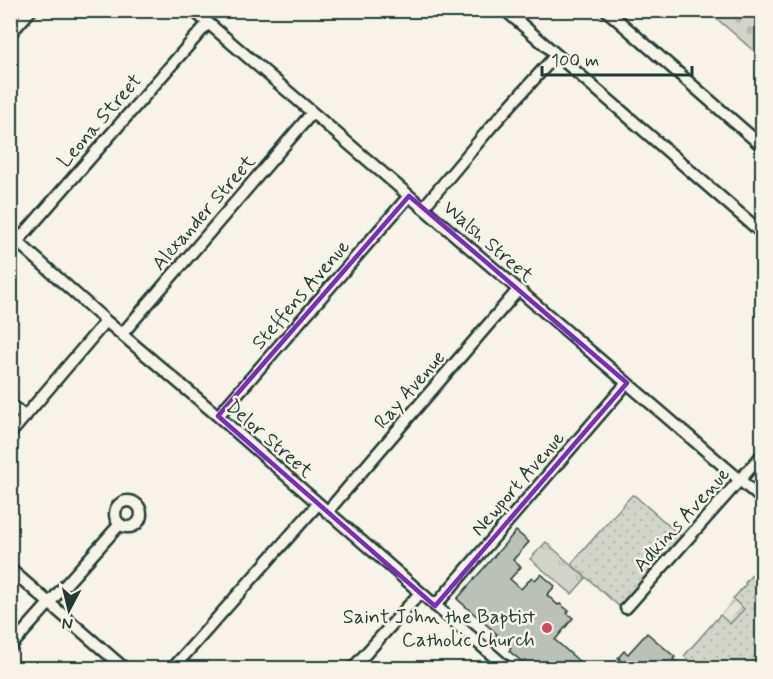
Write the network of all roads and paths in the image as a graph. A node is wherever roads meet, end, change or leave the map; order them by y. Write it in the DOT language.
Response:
graph roads {
  1 [pos="31,10"];
  2 [pos="193,10"];
  3 [pos="505,10"];
  4 [pos="606,10"];
  5 [pos="208,23"];
  6 [pos="10,34"];
  7 [pos="556,55"];
  8 [pos="312,113"];
  9 [pos="762,146"];
  10 [pos="409,196"];
  11 [pos="423,208"];
  12 [pos="762,233"];
  13 [pos="14,238"];
  14 [pos="518,290"];
  15 [pos="106,321"];
  16 [pos="122,334"];
  17 [pos="627,383"];
  18 [pos="10,404"];
  19 [pos="218,416"];
  20 [pos="25,417"];
  21 [pos="10,434"];
  22 [pos="762,455"];
  23 [pos="740,480"];
  24 [pos="762,500"];
  25 [pos="318,504"];
  26 [pos="327,512"];
  27 [pos="120,524"];
  28 [pos="10,568"];
  29 [pos="420,592"];
  30 [pos="50,602"];
  31 [pos="435,606"];
  32 [pos="626,608"];
  33 [pos="10,647"];
  34 [pos="124,669"];
  35 [pos="173,669"];
  36 [pos="352,669"];
  37 [pos="507,669"];
  1 -- 6 [label="street"];
  2 -- 5 [label="street, Walsh Street"];
  3 -- 7 [label="street"];
  4 -- 9 [label="street"];
  5 -- 8 [label="street, Walsh Street"];
  5 -- 13 [label="street, Leona Street"];
  7 -- 11 [label="street"];
  7 -- 12 [label="street"];
  8 -- 10 [label="street, Walsh Street"];
  8 -- 16 [label="street, Alexander Street"];
  10 -- 11 [label="street, Walsh Street"];
  10 -- 19 [label="street, Steffens Avenue"];
  11 -- 14 [label="street, Walsh Street"];
  13 -- 15 [label="street, Delor Street"];
  14 -- 17 [label="street, Walsh Street"];
  14 -- 26 [label="street, Ray Avenue"];
  15 -- 16 [label="street, Delor Street"];
  15 -- 20 [label="street"];
  16 -- 19 [label="street, Delor Street"];
  17 -- 23 [label="street, Walsh Street"];
  17 -- 31 [label="street, Newport Avenue"];
  18 -- 20 [label="street"];
  19 -- 25 [label="street, Delor Street"];
  20 -- 21 [label="street"];
  22 -- 23 [label="street, Adkins Avenue"];
  23 -- 24 [label="street, Walsh Street"];
  23 -- 32 [label="street, Adkins Avenue"];
  25 -- 26 [label="street, Delor Street"];
  25 -- 35 [label="street"];
  26 -- 29 [label="street, Delor Street"];
  27 -- 30 [label="street"];
  28 -- 30 [label="street"];
  29 -- 31 [label="street, Delor Street"];
  29 -- 36 [label="street"];
  30 -- 33 [label="street"];
  30 -- 34 [label="street"];
  31 -- 37 [label="street, Delor Street"];
}
